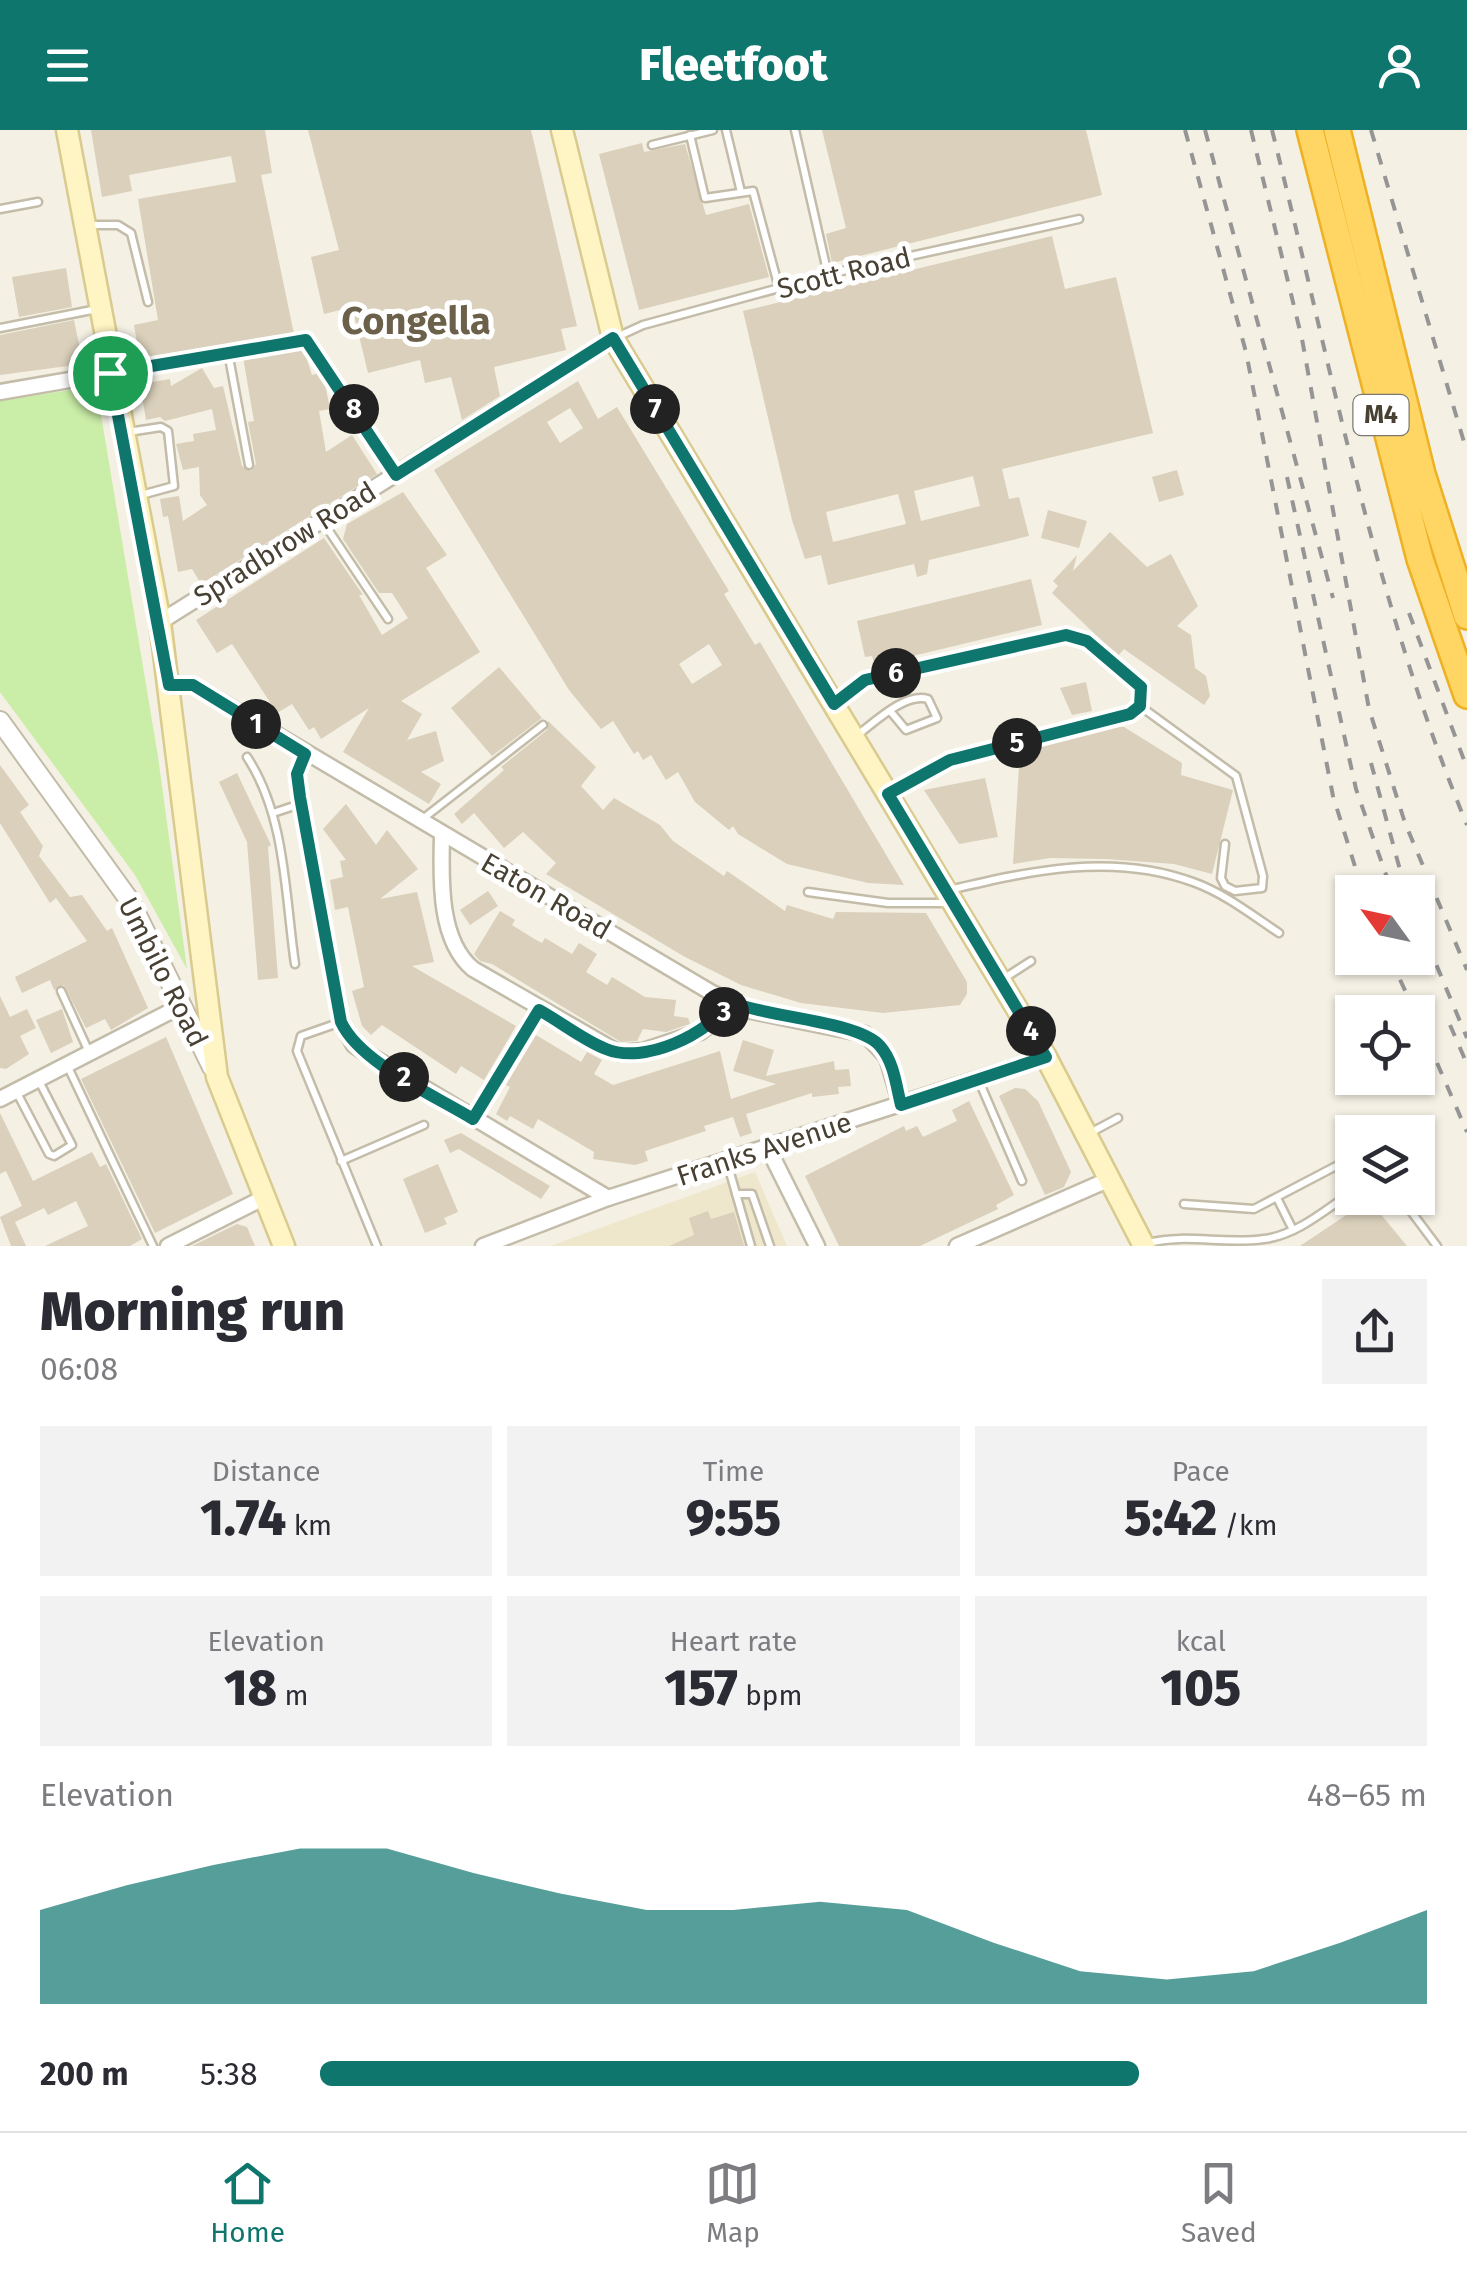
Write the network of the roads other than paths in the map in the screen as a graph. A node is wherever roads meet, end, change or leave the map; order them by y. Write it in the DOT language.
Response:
graph roads {
  1 [pos="67,130"];
  2 [pos="562,130"];
  3 [pos="714,130"];
  4 [pos="726,130"];
  5 [pos="794,130"];
  6 [pos="1310,130"];
  7 [pos="1337,130"];
  8 [pos="690,135"];
  9 [pos="652,145"];
  10 [pos="741,192"];
  11 [pos="38,202"];
  12 [pos="0,209"];
  13 [pos="1079,219"];
  14 [pos="84,226"];
  15 [pos="828,275"];
  16 [pos="779,288"];
  17 [pos="148,302"];
  18 [pos="99,308"];
  19 [pos="0,328"];
  20 [pos="613,338"];
  21 [pos="228,352"];
  22 [pos="110,373"];
  23 [pos="0,392"];
  24 [pos="122,433"];
  25 [pos="248,465"];
  26 [pos="396,475"];
  27 [pos="135,496"];
  28 [pos="323,522"];
  29 [pos="1467,616"];
  30 [pos="388,619"];
  31 [pos="160,622"];
  32 [pos="169,685"];
  33 [pos="1467,696"];
  34 [pos="834,704"];
  35 [pos="1140,706"];
  36 [pos="891,712"];
  37 [pos="0,721"];
  38 [pos="543,725"];
  39 [pos="854,737"];
  40 [pos="305,754"];
  41 [pos="247,757"];
  42 [pos="888,794"];
  43 [pos="301,804"];
  44 [pos="273,813"];
  45 [pos="420,822"];
  46 [pos="442,836"];
  47 [pos="1224,844"];
  48 [pos="808,892"];
  49 [pos="951,896"];
  50 [pos="1279,934"];
  51 [pos="1031,961"];
  52 [pos="295,964"];
  53 [pos="1001,981"];
  54 [pos="61,991"];
  55 [pos="730,1002"];
  56 [pos="183,1005"];
  57 [pos="539,1010"];
  58 [pos="341,1022"];
  59 [pos="90,1053"];
  60 [pos="1046,1057"];
  61 [pos="67,1065"];
  62 [pos="216,1077"];
  63 [pos="38,1080"];
  64 [pos="979,1080"];
  65 [pos="16,1091"];
  66 [pos="0,1099"];
  67 [pos="901,1105"];
  68 [pos="1118,1118"];
  69 [pos="473,1119"];
  70 [pos="424,1125"];
  71 [pos="1086,1134"];
  72 [pos="768,1148"];
  73 [pos="341,1161"];
  74 [pos="726,1161"];
  75 [pos="1335,1167"];
  76 [pos="1110,1179"];
  77 [pos="1022,1181"];
  78 [pos="736,1194"];
  79 [pos="263,1198"];
  80 [pos="608,1198"];
  81 [pos="1278,1200"];
  82 [pos="1335,1203"];
  83 [pos="1184,1204"];
  84 [pos="1413,1215"];
  85 [pos="1292,1230"];
  86 [pos="987,1240"];
  87 [pos="1144,1245"];
  88 [pos="153,1246"];
  89 [pos="168,1246"];
  90 [pos="284,1246"];
  91 [pos="377,1246"];
  92 [pos="483,1246"];
  93 [pos="751,1246"];
  94 [pos="770,1246"];
  95 [pos="817,1246"];
  96 [pos="957,1246"];
  97 [pos="1438,1246"];
  1 -- 14 [label="main road"];
  2 -- 20 [label="main road"];
  3 -- 8 [label="lane"];
  4 -- 10 [label="lane"];
  5 -- 15 [label="lane"];
  6 -- 33 [label="highway, M4"];
  7 -- 29 [label="highway, M4"];
  8 -- 9 [label="lane"];
  8 -- 10 [label="lane"];
  10 -- 16 [label="lane"];
  11 -- 12 [label="lane"];
  13 -- 15 [label="lane, Scott Road"];
  14 -- 17 [label="lane"];
  14 -- 18 [label="main road"];
  15 -- 16 [label="lane, Scott Road"];
  16 -- 20 [label="lane, Scott Road"];
  18 -- 19 [label="lane"];
  18 -- 22 [label="main road"];
  20 -- 26 [label="street, Spradbrow Road"];
  20 -- 34 [label="main road"];
  21 -- 22 [label="lane"];
  21 -- 25 [label="lane"];
  21 -- 26 [label="lane"];
  22 -- 23 [label="street"];
  22 -- 24 [label="main road"];
  24 -- 27 [label="main road"];
  24 -- 27 [label="lane"];
  26 -- 28 [label="street, Spradbrow Road"];
  27 -- 31 [label="main road"];
  28 -- 30 [label="lane"];
  28 -- 31 [label="street, Spradbrow Road"];
  31 -- 32 [label="main road"];
  32 -- 40 [label="street, Eaton Road"];
  32 -- 62 [label="main road"];
  34 -- 35 [label="lane"];
  34 -- 39 [label="main road"];
  35 -- 42 [label="lane"];
  35 -- 47 [label="lane"];
  36 -- 36 [label="lane"];
  36 -- 39 [label="lane"];
  37 -- 56 [label="street, Umbilo Road"];
  38 -- 45 [label="lane"];
  39 -- 42 [label="main road"];
  40 -- 43 [label="street"];
  40 -- 45 [label="street, Eaton Road"];
  41 -- 44 [label="lane"];
  42 -- 49 [label="main road"];
  43 -- 44 [label="lane"];
  43 -- 58 [label="street"];
  44 -- 52 [label="lane"];
  45 -- 46 [label="street, Eaton Road"];
  46 -- 55 [label="street, Eaton Road"];
  46 -- 57 [label="street"];
  48 -- 49 [label="lane"];
  49 -- 50 [label="lane"];
  49 -- 53 [label="main road"];
  51 -- 53 [label="lane"];
  53 -- 60 [label="main road"];
  54 -- 59 [label="lane"];
  55 -- 57 [label="street"];
  55 -- 67 [label="street, Eaton Road"];
  56 -- 59 [label="street"];
  56 -- 62 [label="street, Umbilo Road"];
  57 -- 69 [label="street"];
  58 -- 69 [label="street"];
  58 -- 73 [label="lane"];
  59 -- 61 [label="street"];
  60 -- 64 [label="street, Franks Avenue"];
  60 -- 71 [label="main road"];
  61 -- 63 [label="street"];
  61 -- 88 [label="lane"];
  62 -- 79 [label="main road, Umbilo Road"];
  63 -- 65 [label="street"];
  63 -- 65 [label="lane"];
  64 -- 67 [label="street, Franks Avenue"];
  64 -- 77 [label="lane"];
  65 -- 66 [label="street"];
  67 -- 72 [label="street, Franks Avenue"];
  68 -- 71 [label="lane"];
  69 -- 80 [label="street"];
  70 -- 73 [label="lane"];
  71 -- 76 [label="main road"];
  72 -- 74 [label="street, Franks Avenue"];
  72 -- 95 [label="street"];
  73 -- 91 [label="lane"];
  74 -- 78 [label="lane"];
  74 -- 80 [label="street, Franks Avenue"];
  75 -- 81 [label="lane"];
  76 -- 86 [label="street"];
  76 -- 87 [label="main road"];
  78 -- 93 [label="lane"];
  78 -- 94 [label="lane"];
  79 -- 89 [label="street"];
  79 -- 90 [label="main road, Umbilo Road"];
  80 -- 92 [label="street, Franks Avenue"];
  81 -- 83 [label="lane"];
  81 -- 85 [label="lane"];
  82 -- 85 [label="lane"];
  84 -- 97 [label="lane"];
  85 -- 87 [label="lane"];
  86 -- 96 [label="street"];
}
